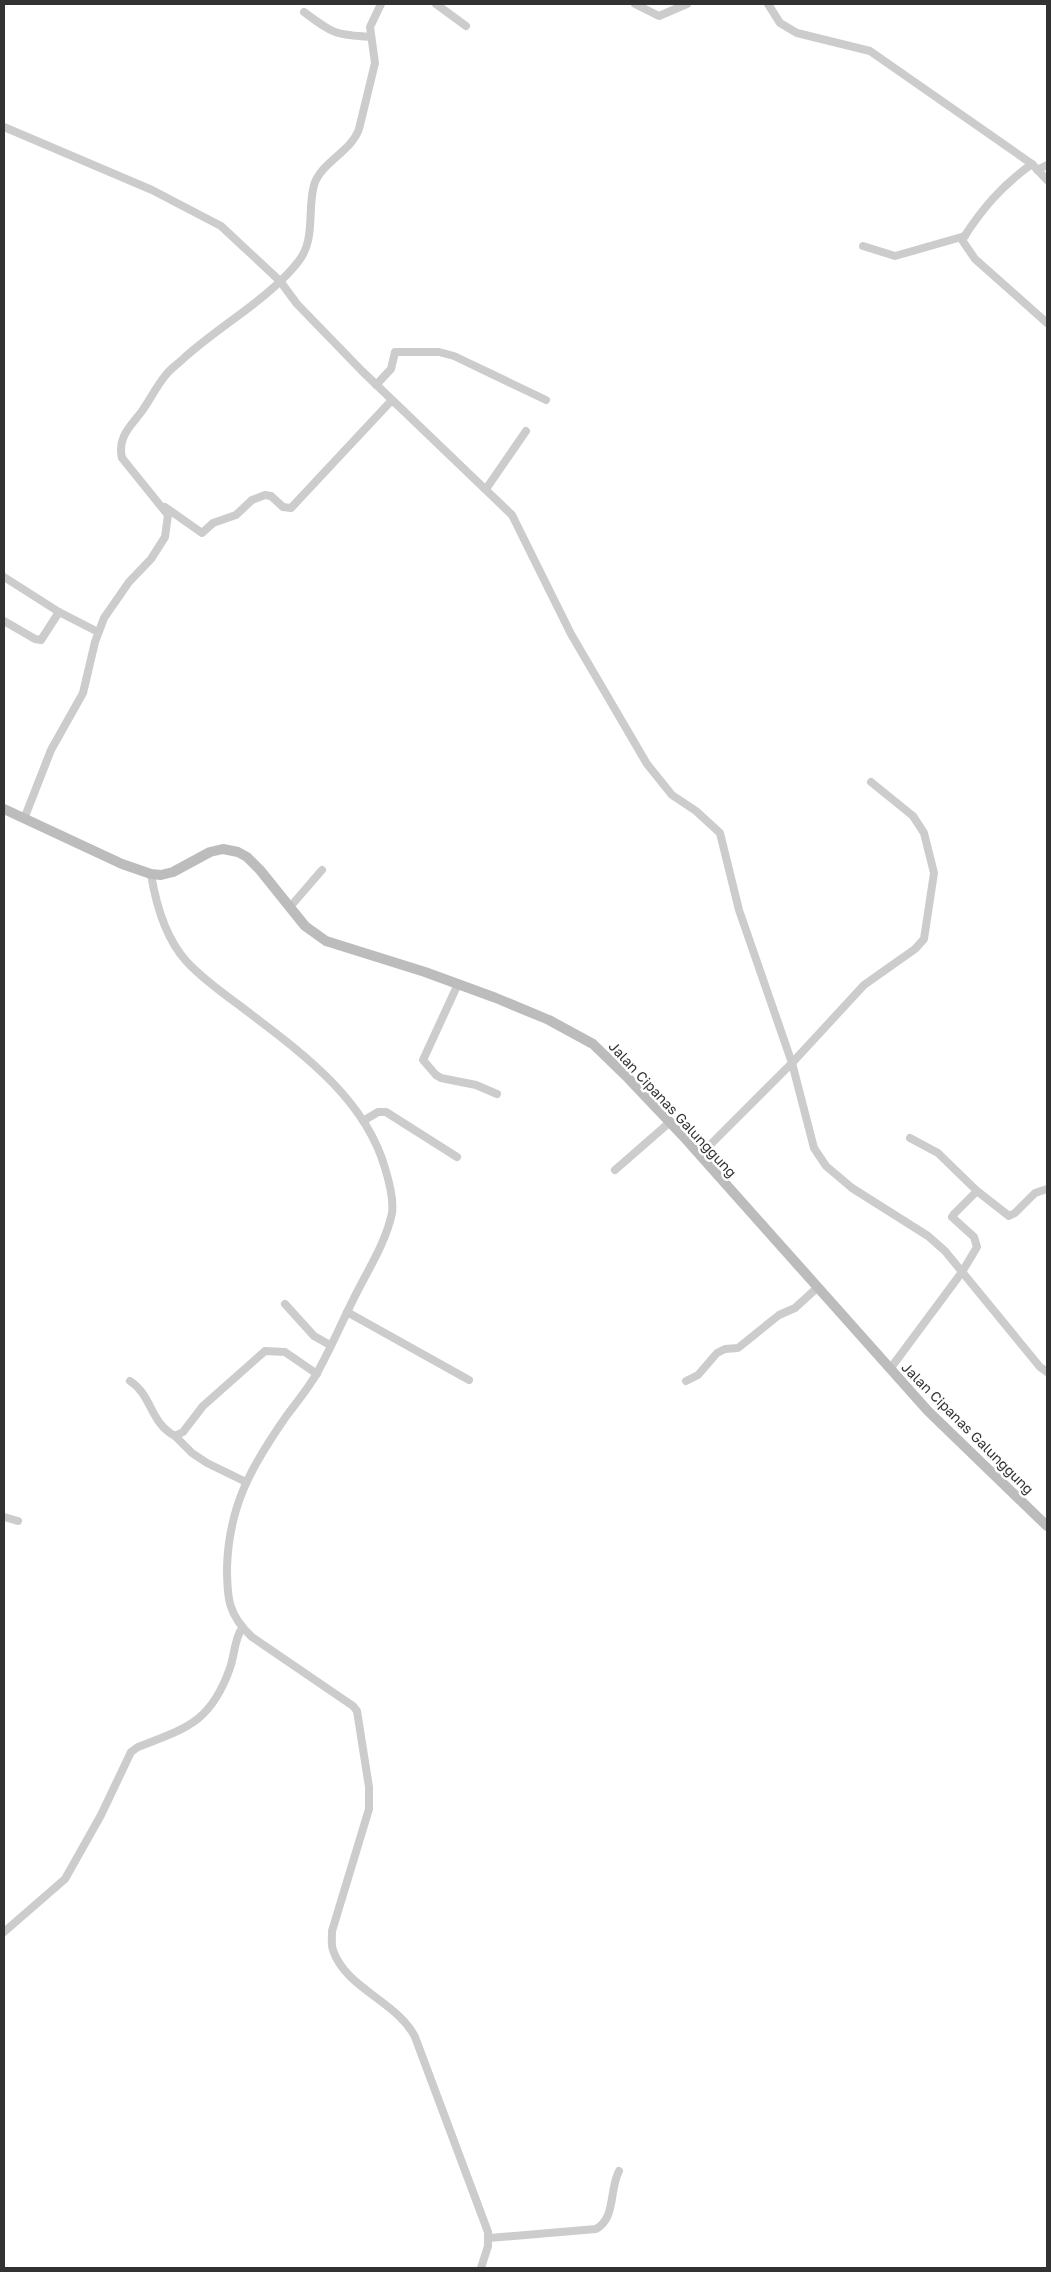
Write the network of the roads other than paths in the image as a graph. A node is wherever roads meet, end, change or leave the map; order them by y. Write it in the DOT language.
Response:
graph roads {
  1 [pos="381,4"];
  2 [pos="436,4"];
  3 [pos="635,4"];
  4 [pos="687,4"];
  5 [pos="768,4"];
  6 [pos="304,12"];
  7 [pos="466,26"];
  8 [pos="372,37"];
  9 [pos="4,127"];
  10 [pos="1047,165"];
  11 [pos="1034,168"];
  12 [pos="1047,180"];
  13 [pos="965,236"];
  14 [pos="863,246"];
  15 [pos="280,281"];
  16 [pos="1047,324"];
  17 [pos="376,385"];
  18 [pos="392,400"];
  19 [pos="546,400"];
  20 [pos="526,431"];
  21 [pos="486,489"];
  22 [pos="158,502"];
  23 [pos="4,577"];
  24 [pos="59,612"];
  25 [pos="4,621"];
  26 [pos="98,632"];
  27 [pos="870,782"];
  28 [pos="4,809"];
  29 [pos="24,819"];
  30 [pos="322,870"];
  31 [pos="151,874"];
  32 [pos="290,907"];
  33 [pos="456,989"];
  34 [pos="792,1063"];
  35 [pos="497,1094"];
  36 [pos="363,1121"];
  37 [pos="670,1122"];
  38 [pos="910,1138"];
  39 [pos="700,1155"];
  40 [pos="457,1158"];
  41 [pos="616,1170"];
  42 [pos="1047,1189"];
  43 [pos="977,1191"];
  44 [pos="962,1272"];
  45 [pos="818,1288"];
  46 [pos="285,1304"];
  47 [pos="347,1312"];
  48 [pos="330,1345"];
  49 [pos="890,1368"];
  50 [pos="1047,1372"];
  51 [pos="317,1374"];
  52 [pos="469,1380"];
  53 [pos="130,1381"];
  54 [pos="686,1381"];
  55 [pos="175,1436"];
  56 [pos="246,1482"];
  57 [pos="4,1517"];
  58 [pos="18,1521"];
  59 [pos="1047,1526"];
  60 [pos="242,1628"];
  61 [pos="4,1932"];
  62 [pos="619,2171"];
  63 [pos="489,2238"];
  64 [pos="481,2268"];
  1 -- 8 [label="street"];
  2 -- 7 [label="street"];
  3 -- 4 [label="street"];
  5 -- 11 [label="street"];
  6 -- 8 [label="street"];
  8 -- 15 [label="street"];
  9 -- 15 [label="street"];
  10 -- 11 [label="street"];
  11 -- 12 [label="street"];
  11 -- 13 [label="street"];
  13 -- 14 [label="street"];
  13 -- 16 [label="street"];
  15 -- 17 [label="street"];
  15 -- 22 [label="street"];
  17 -- 18 [label="street"];
  17 -- 19 [label="street"];
  18 -- 21 [label="street"];
  18 -- 22 [label="street"];
  20 -- 21 [label="street"];
  21 -- 34 [label="street"];
  22 -- 26 [label="street"];
  23 -- 24 [label="street"];
  24 -- 25 [label="street"];
  24 -- 26 [label="street"];
  26 -- 29 [label="street"];
  27 -- 34 [label="street"];
  28 -- 29 [label="street, Jalan Cipanas Galunggung"];
  29 -- 31 [label="street, Jalan Cipanas Galunggung"];
  30 -- 32 [label="street"];
  31 -- 32 [label="street, Jalan Cipanas Galunggung"];
  31 -- 36 [label="street"];
  32 -- 33 [label="street, Jalan Cipanas Galunggung"];
  33 -- 35 [label="street"];
  33 -- 37 [label="street, Jalan Cipanas Galunggung"];
  34 -- 39 [label="street"];
  34 -- 44 [label="street"];
  36 -- 40 [label="street"];
  36 -- 47 [label="street"];
  37 -- 39 [label="street, Jalan Cipanas Galunggung"];
  37 -- 41 [label="street"];
  38 -- 43 [label="street"];
  39 -- 45 [label="street, Jalan Cipanas Galunggung"];
  42 -- 43 [label="street"];
  43 -- 44 [label="street"];
  44 -- 49 [label="street"];
  44 -- 50 [label="street"];
  45 -- 49 [label="street, Jalan Cipanas Galunggung"];
  45 -- 54 [label="street"];
  46 -- 48 [label="street"];
  47 -- 48 [label="street"];
  47 -- 52 [label="street"];
  48 -- 51 [label="street"];
  49 -- 59 [label="street, Jalan Cipanas Galunggung"];
  51 -- 55 [label="street"];
  51 -- 56 [label="street"];
  53 -- 55 [label="street"];
  55 -- 56 [label="street"];
  56 -- 60 [label="street"];
  57 -- 58 [label="street"];
  60 -- 61 [label="street"];
  60 -- 63 [label="street"];
  62 -- 63 [label="street"];
  63 -- 64 [label="street"];
}
